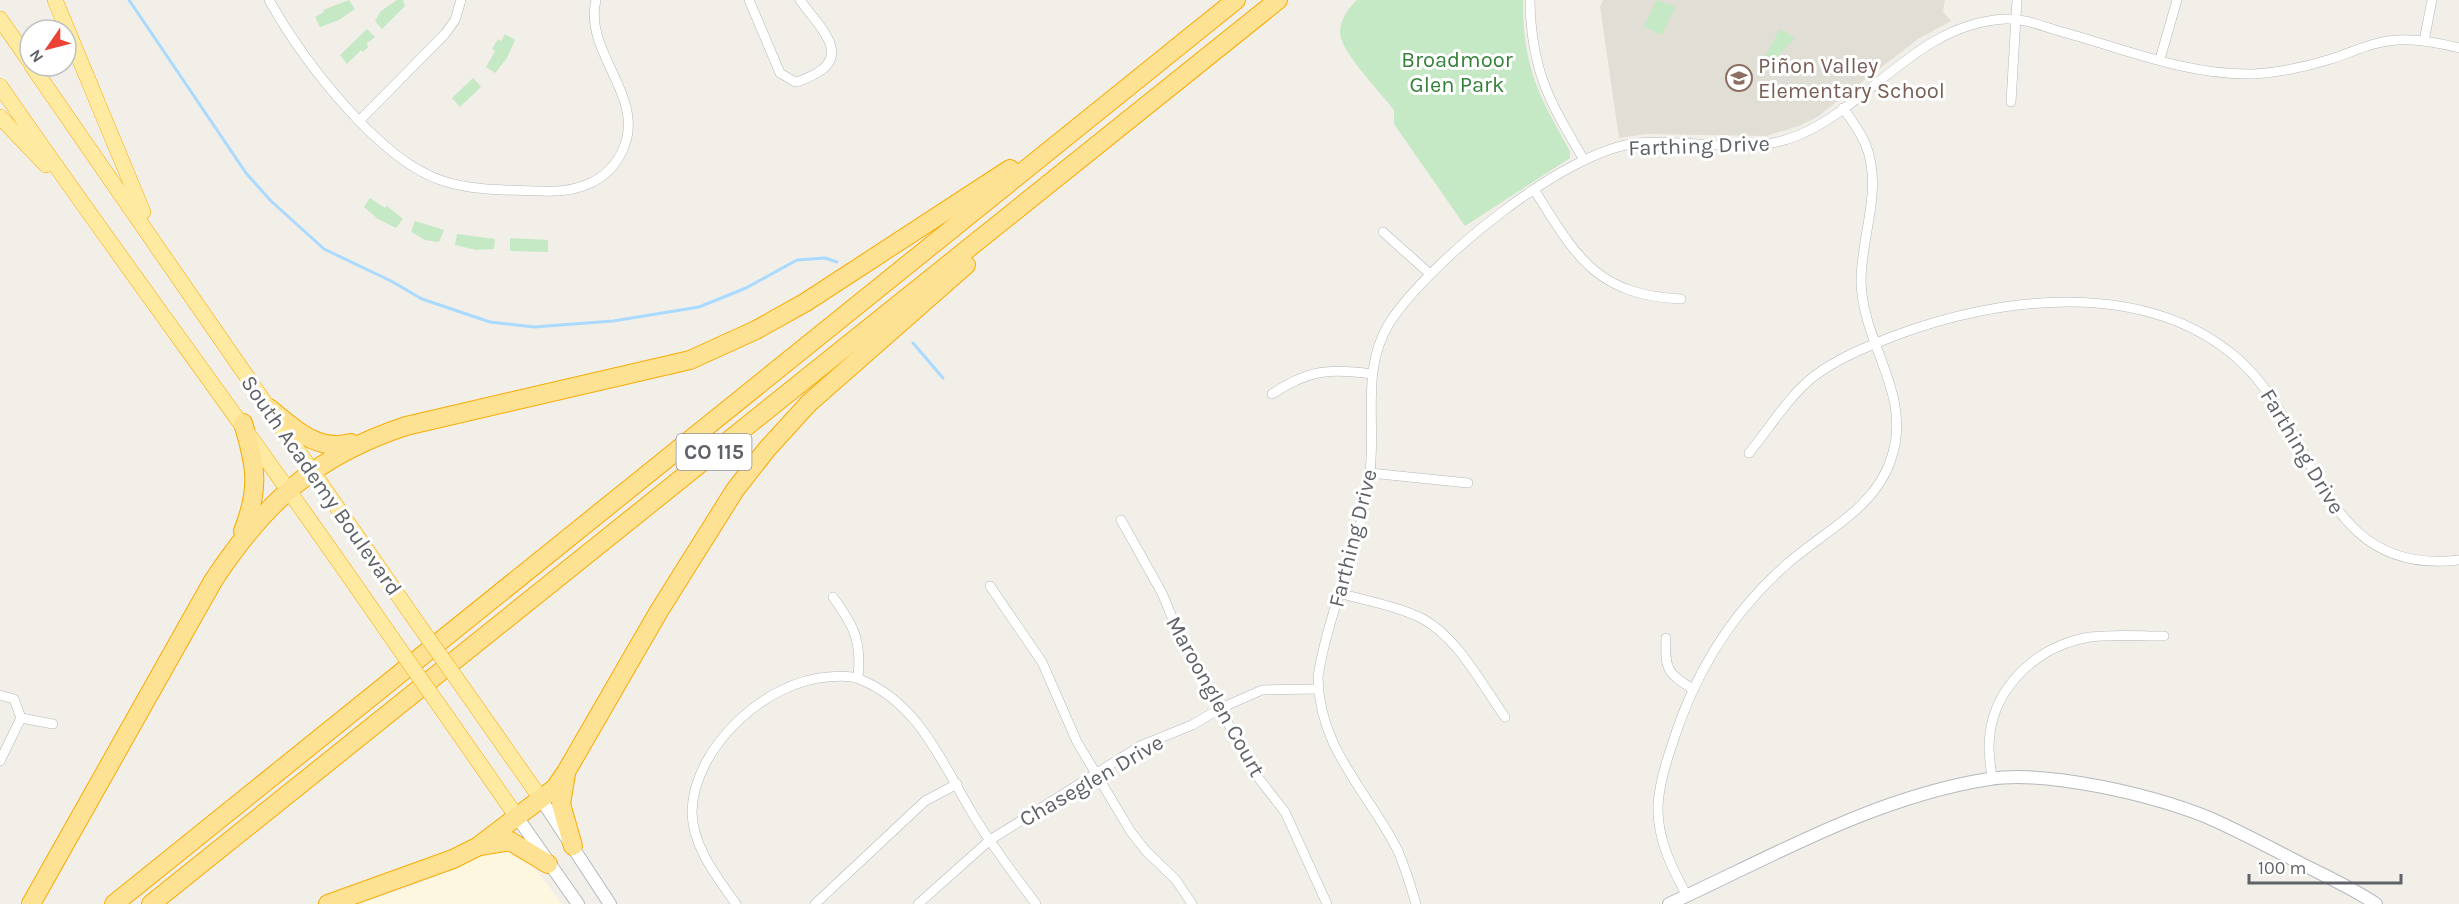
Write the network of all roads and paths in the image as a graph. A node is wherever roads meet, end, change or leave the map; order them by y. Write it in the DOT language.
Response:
graph roads {
  1 [pos="55,0"];
  2 [pos="269,0"];
  3 [pos="461,0"];
  4 [pos="596,0"];
  5 [pos="749,0"];
  6 [pos="800,0"];
  7 [pos="1236,0"];
  8 [pos="1278,0"];
  9 [pos="1530,0"];
  10 [pos="2017,0"];
  11 [pos="2177,0"];
  12 [pos="2432,0"];
  13 [pos="0,19"];
  14 [pos="2014,19"];
  15 [pos="2424,41"];
  16 [pos="18,45"];
  17 [pos="2459,48"];
  18 [pos="2160,59"];
  19 [pos="41,78"];
  20 [pos="0,86"];
  21 [pos="2012,102"];
  22 [pos="1843,108"];
  23 [pos="1096,112"];
  24 [pos="0,117"];
  25 [pos="360,120"];
  26 [pos="1584,160"];
  27 [pos="1077,164"];
  28 [pos="1535,191"];
  29 [pos="73,192"];
  30 [pos="1383,232"];
  31 [pos="174,270"];
  32 [pos="1430,274"];
  33 [pos="1681,299"];
  34 [pos="1876,343"];
  35 [pos="1372,374"];
  36 [pos="1272,394"];
  37 [pos="269,408"];
  38 [pos="243,423"];
  39 [pos="370,438"];
  40 [pos="1749,453"];
  41 [pos="312,470"];
  42 [pos="1370,473"];
  43 [pos="1468,483"];
  44 [pos="290,489"];
  45 [pos="1121,520"];
  46 [pos="240,539"];
  47 [pos="2459,560"];
  48 [pos="990,586"];
  49 [pos="1339,593"];
  50 [pos="833,597"];
  51 [pos="2164,636"];
  52 [pos="1666,638"];
  53 [pos="858,678"];
  54 [pos="1318,689"];
  55 [pos="1693,689"];
  56 [pos="0,695"];
  57 [pos="1221,708"];
  58 [pos="1505,717"];
  59 [pos="21,718"];
  60 [pos="53,724"];
  61 [pos="0,761"];
  62 [pos="566,772"];
  63 [pos="1095,772"];
  64 [pos="1992,778"];
  65 [pos="957,784"];
  66 [pos="541,799"];
  67 [pos="516,817"];
  68 [pos="990,840"];
  69 [pos="573,846"];
  70 [pos="477,847"];
  71 [pos="548,864"];
  72 [pos="1687,896"];
  73 [pos="31,904"];
  74 [pos="114,904"];
  75 [pos="151,904"];
  76 [pos="328,904"];
  77 [pos="578,904"];
  78 [pos="610,904"];
  79 [pos="736,904"];
  80 [pos="815,904"];
  81 [pos="918,904"];
  82 [pos="1036,904"];
  83 [pos="1192,904"];
  84 [pos="1327,904"];
  85 [pos="1416,904"];
  86 [pos="1669,904"];
  87 [pos="2376,904"];
  1 -- 31 [label="highway"];
  2 -- 25 [label="street"];
  3 -- 25 [label="street"];
  4 -- 25 [label="street"];
  5 -- 6 [label="street"];
  7 -- 23 [label="highway, CO 115"];
  8 -- 27 [label="highway, CO 115"];
  9 -- 26 [label="street"];
  10 -- 14 [label="street"];
  11 -- 18 [label="street"];
  12 -- 15 [label="street"];
  13 -- 16 [label="highway, South Academy Boulevard"];
  14 -- 18 [label="street, Farthing Drive"];
  14 -- 21 [label="street"];
  14 -- 22 [label="street, Farthing Drive"];
  15 -- 17 [label="street, Farthing Drive"];
  15 -- 18 [label="street, Farthing Drive"];
  19 -- 31 [label="highway, South Academy Boulevard"];
  20 -- 29 [label="highway, South Academy Boulevard"];
  22 -- 26 [label="street, Farthing Drive"];
  22 -- 34 [label="street"];
  23 -- 39 [label="highway"];
  23 -- 74 [label="highway, CO 115"];
  24 -- 29 [label="highway"];
  26 -- 28 [label="street, Farthing Drive"];
  27 -- 62 [label="highway"];
  27 -- 75 [label="highway, CO 115"];
  28 -- 32 [label="street, Farthing Drive"];
  28 -- 33 [label="street"];
  29 -- 38 [label="highway, South Academy Boulevard"];
  30 -- 32 [label="street"];
  31 -- 37 [label="highway, South Academy Boulevard"];
  32 -- 35 [label="street, Farthing Drive"];
  34 -- 40 [label="street, Farthing Drive"];
  34 -- 47 [label="street, Farthing Drive"];
  34 -- 55 [label="street"];
  35 -- 36 [label="street"];
  35 -- 42 [label="street, Farthing Drive"];
  37 -- 39 [label="highway"];
  37 -- 41 [label="highway, South Academy Boulevard"];
  38 -- 44 [label="highway, South Academy Boulevard"];
  38 -- 46 [label="highway"];
  39 -- 41 [label="highway"];
  41 -- 44 [label="highway"];
  41 -- 66 [label="highway, South Academy Boulevard, bridge"];
  42 -- 43 [label="street"];
  42 -- 49 [label="street, Farthing Drive"];
  44 -- 46 [label="highway"];
  44 -- 67 [label="highway, South Academy Boulevard, bridge"];
  45 -- 57 [label="street, Maroonglen Court"];
  46 -- 73 [label="highway"];
  48 -- 63 [label="street"];
  49 -- 54 [label="street, Farthing Drive"];
  49 -- 58 [label="street"];
  50 -- 53 [label="street"];
  51 -- 64 [label="street"];
  52 -- 55 [label="street"];
  53 -- 65 [label="street"];
  53 -- 79 [label="street"];
  54 -- 57 [label="street, Chaseglen Drive"];
  54 -- 85 [label="street, Farthing Drive"];
  55 -- 72 [label="street"];
  56 -- 59 [label="street"];
  57 -- 63 [label="street, Chaseglen Drive"];
  57 -- 84 [label="street, Maroonglen Court"];
  59 -- 60 [label="street"];
  59 -- 61 [label="street"];
  62 -- 66 [label="highway"];
  62 -- 69 [label="highway"];
  63 -- 68 [label="street, Chaseglen Drive"];
  63 -- 83 [label="street"];
  64 -- 72 [label="street"];
  64 -- 87 [label="street"];
  65 -- 68 [label="street"];
  65 -- 80 [label="street"];
  66 -- 67 [label="highway"];
  66 -- 69 [label="street, South Academy Boulevard"];
  67 -- 70 [label="highway"];
  67 -- 71 [label="street, South Academy Boulevard"];
  68 -- 81 [label="street, Chaseglen Drive"];
  68 -- 82 [label="street"];
  69 -- 78 [label="street, South Academy Boulevard"];
  70 -- 71 [label="highway"];
  70 -- 76 [label="highway"];
  71 -- 77 [label="street, South Academy Boulevard"];
  72 -- 86 [label="street"];
}
